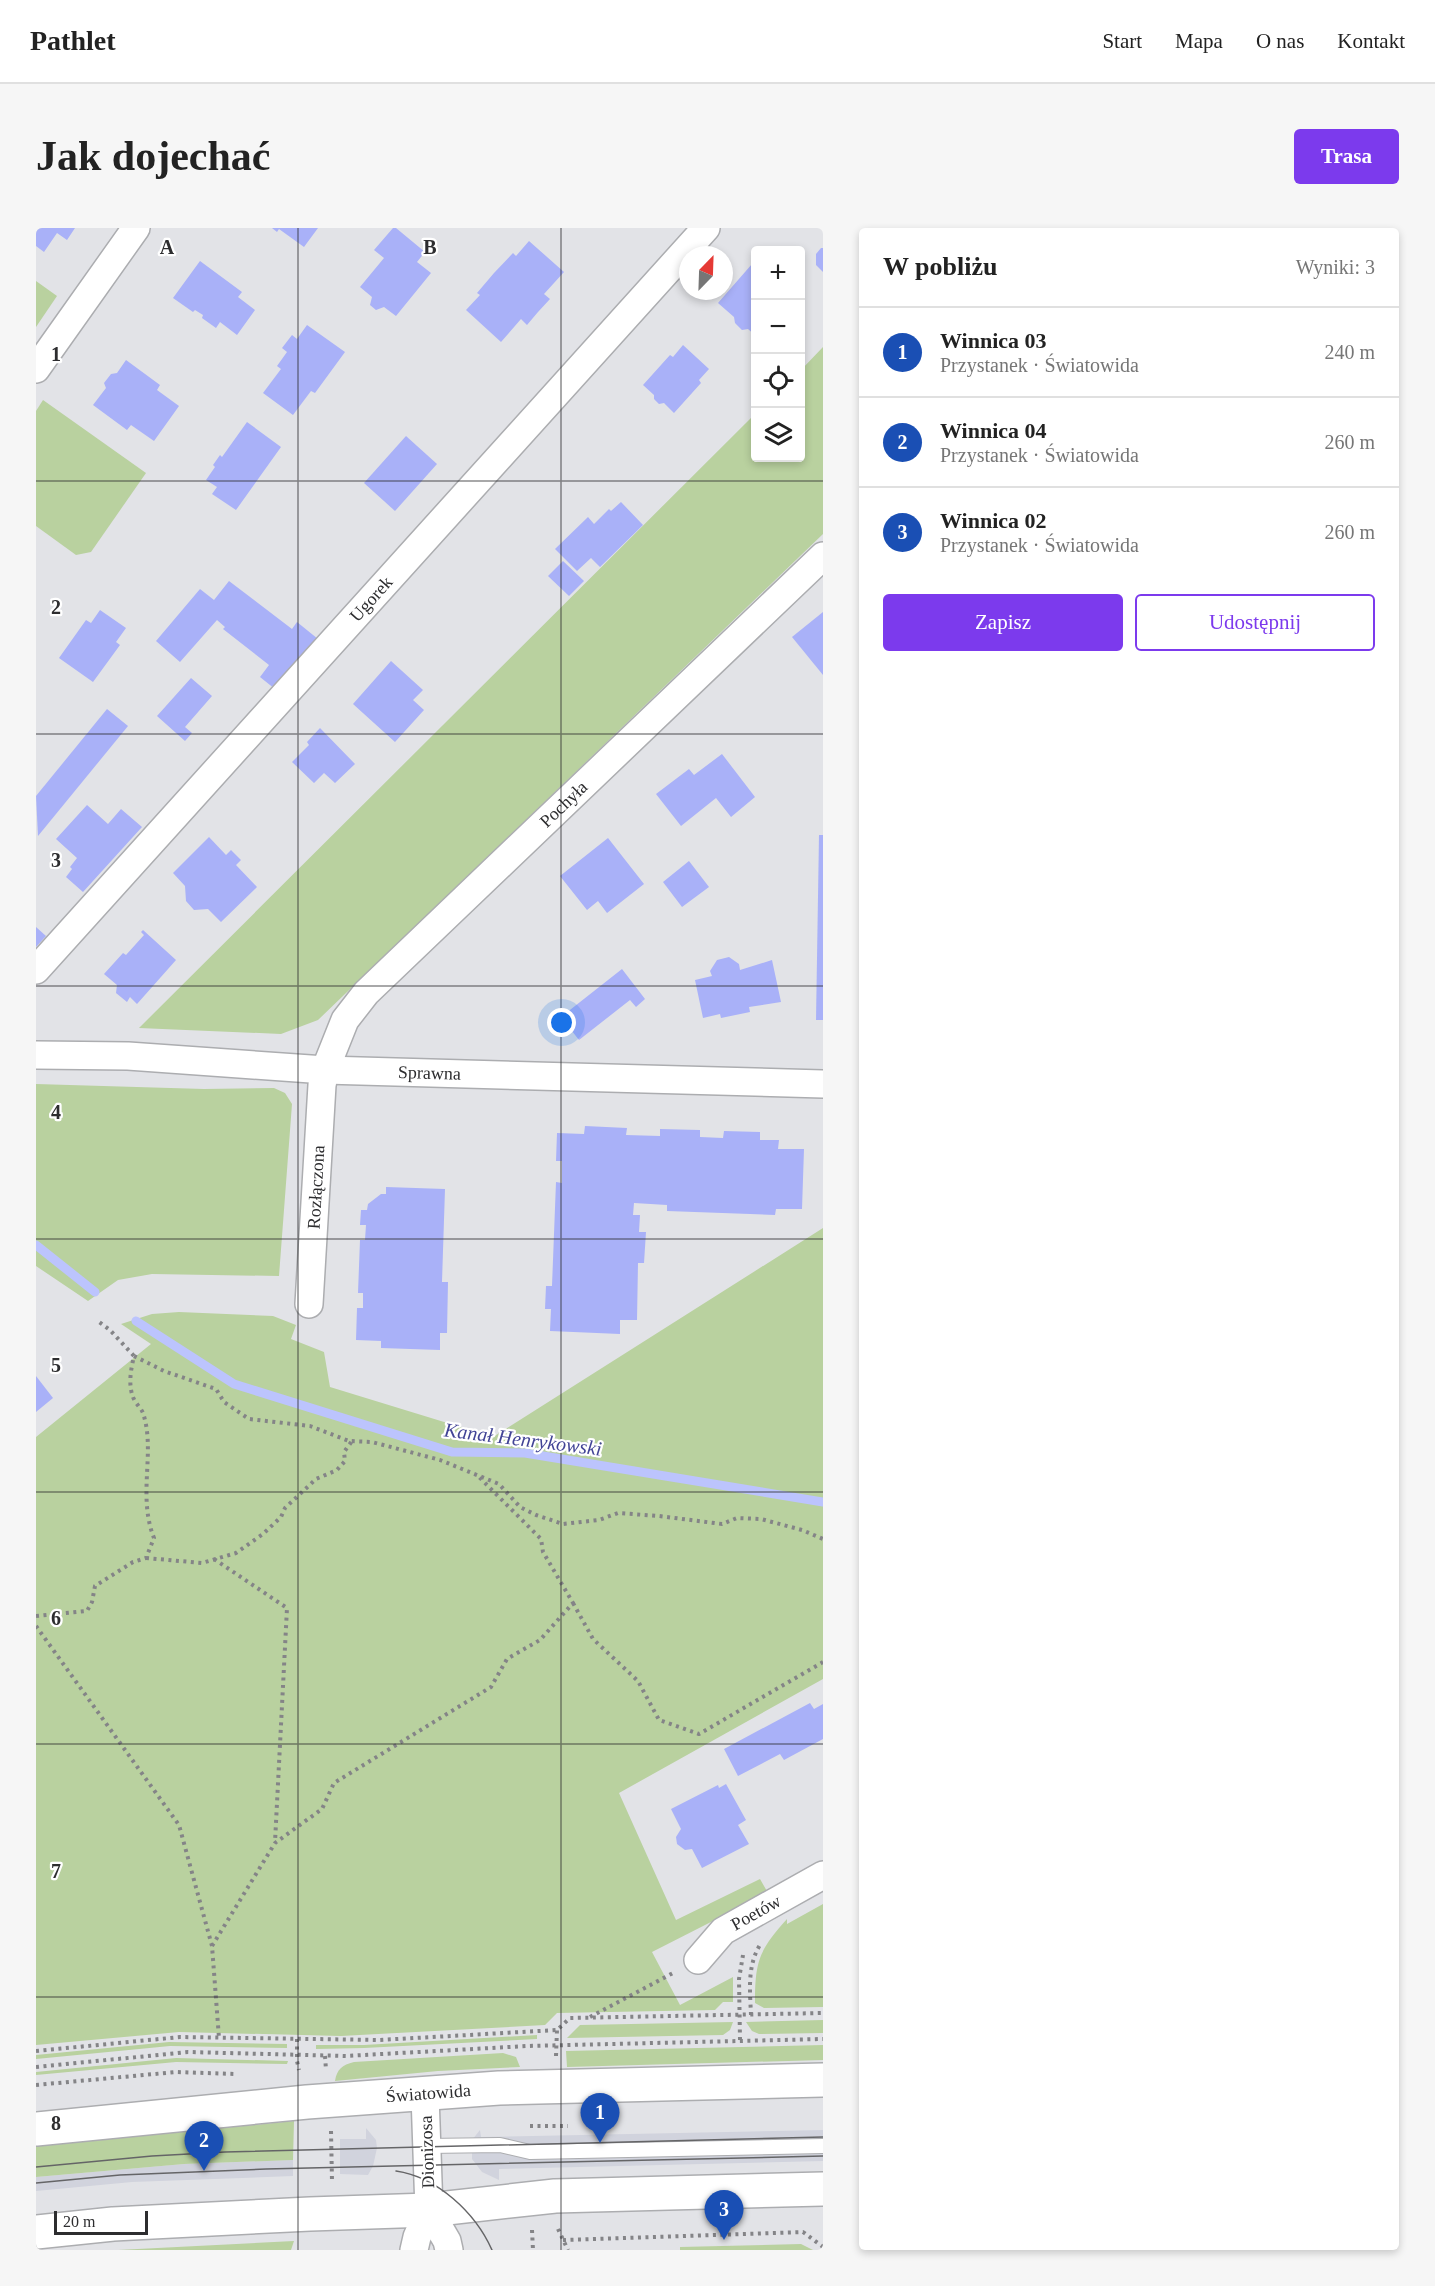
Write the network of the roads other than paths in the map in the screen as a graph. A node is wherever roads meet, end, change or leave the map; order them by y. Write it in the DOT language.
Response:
graph roads {
  1 [pos="136,228"];
  2 [pos="706,228"];
  3 [pos="36,369"];
  4 [pos="823,556"];
  5 [pos="36,970"];
  6 [pos="36,1055"];
  7 [pos="325,1070"];
  8 [pos="823,1084"];
  9 [pos="309,1304"];
  10 [pos="823,1875"];
  11 [pos="698,1960"];
  12 [pos="823,2080"];
  13 [pos="425,2094"];
  14 [pos="36,2128"];
  15 [pos="427,2146"];
  16 [pos="823,2146"];
  17 [pos="823,2189"];
  18 [pos="429,2210"];
  19 [pos="36,2232"];
  20 [pos="414,2250"];
  21 [pos="450,2250"];
  1 -- 3 [label="street"];
  2 -- 5 [label="street, Ugorek"];
  4 -- 7 [label="street, Pochyła"];
  6 -- 7 [label="street, Sprawna"];
  7 -- 8 [label="street, Sprawna"];
  7 -- 9 [label="street, Rozłączona"];
  10 -- 11 [label="street, Poetów"];
  12 -- 13 [label="street, Światowida"];
  13 -- 14 [label="street, Światowida"];
  13 -- 15 [label="street, Dionizosa"];
  15 -- 16 [label="lane"];
  15 -- 18 [label="street, Dionizosa"];
  17 -- 18 [label="street"];
  18 -- 19 [label="street"];
  18 -- 20 [label="street, Dionizosa"];
  18 -- 21 [label="street, Dionizosa"];
}
